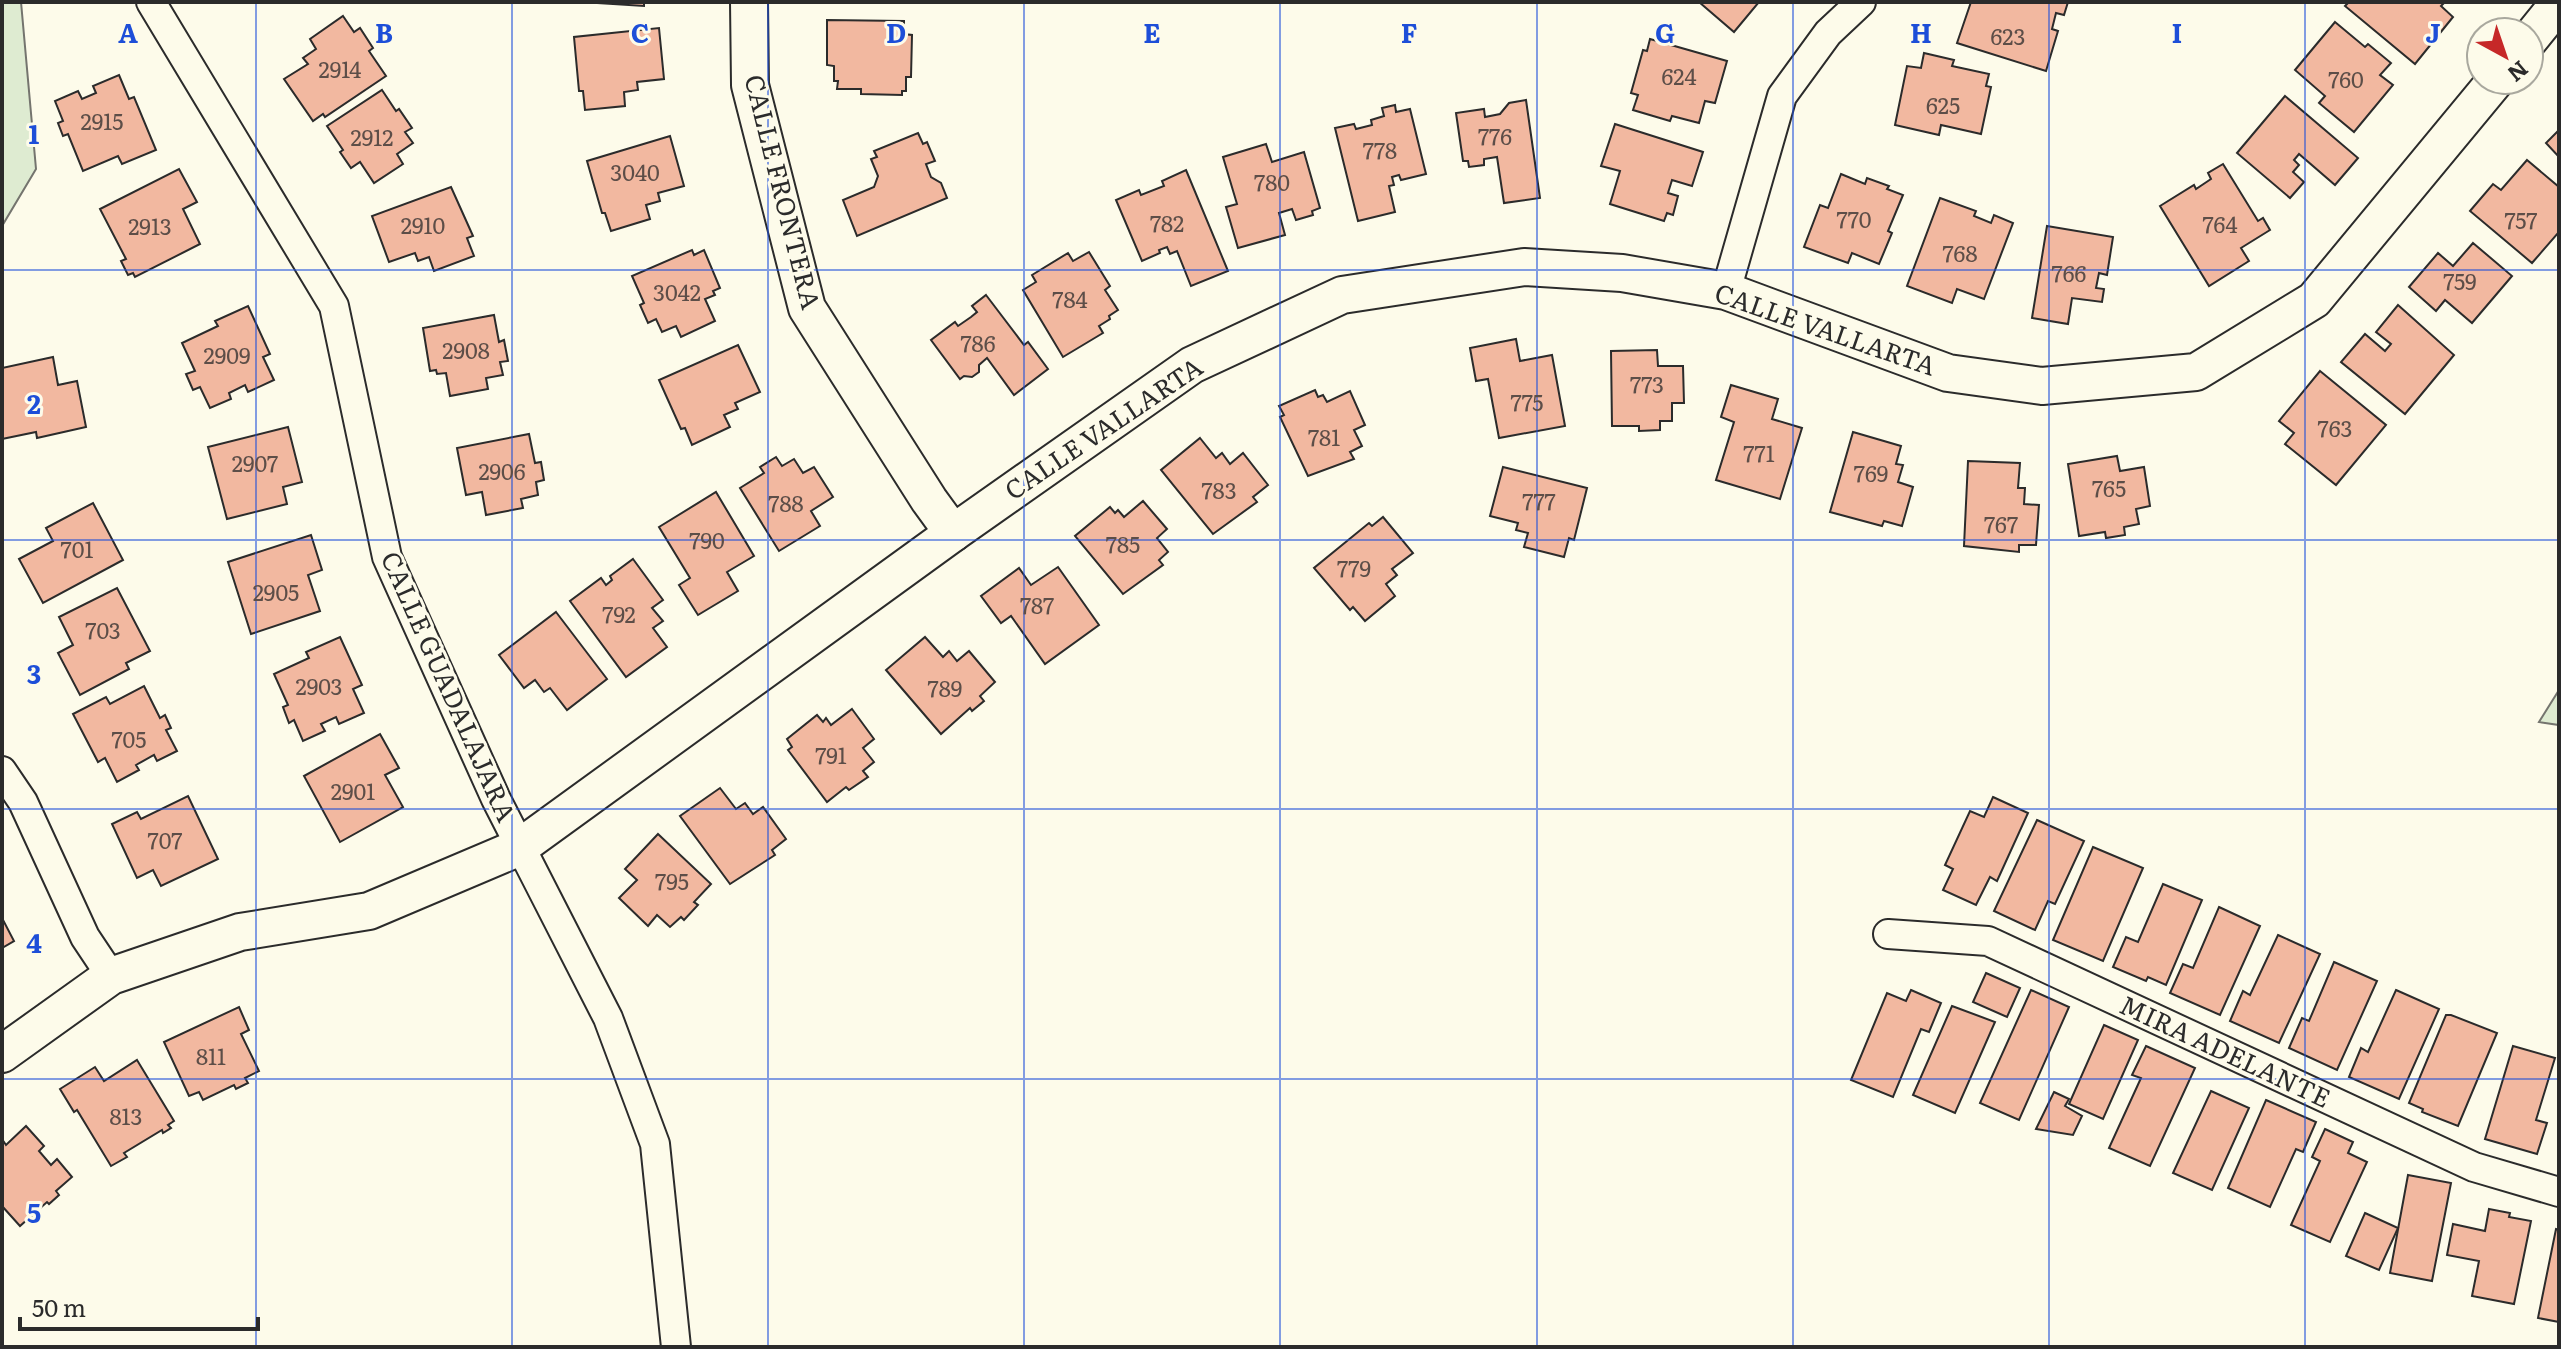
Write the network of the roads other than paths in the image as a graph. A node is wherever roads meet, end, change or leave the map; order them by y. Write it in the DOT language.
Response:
graph roads {
  1 [pos="151,2"];
  2 [pos="749,2"];
  3 [pos="1861,2"];
  4 [pos="2559,3"];
  5 [pos="2545,20"];
  6 [pos="2483,96"];
  7 [pos="1726,291"];
  8 [pos="953,533"];
  9 [pos="2,771"];
  10 [pos="520,847"];
  11 [pos="1888,934"];
  12 [pos="111,976"];
  13 [pos="2,1054"];
  14 [pos="2559,1192"];
  15 [pos="676,1347"];
  1 -- 10 [label="street, CALLE GUADALAJARA"];
  2 -- 8 [label="street, CALLE FRONTERA"];
  3 -- 7 [label="street"];
  4 -- 5 [label="street"];
  6 -- 7 [label="street, CALLE VALLARTA"];
  7 -- 8 [label="street, CALLE VALLARTA"];
  8 -- 10 [label="street, CALLE VALLARTA"];
  9 -- 12 [label="street"];
  10 -- 12 [label="street, CALLE VALLARTA"];
  10 -- 15 [label="street, CALLE GUADALAJARA"];
  11 -- 14 [label="street, MIRA ADELANTE"];
  12 -- 13 [label="street, CALLE VALLARTA"];
}
